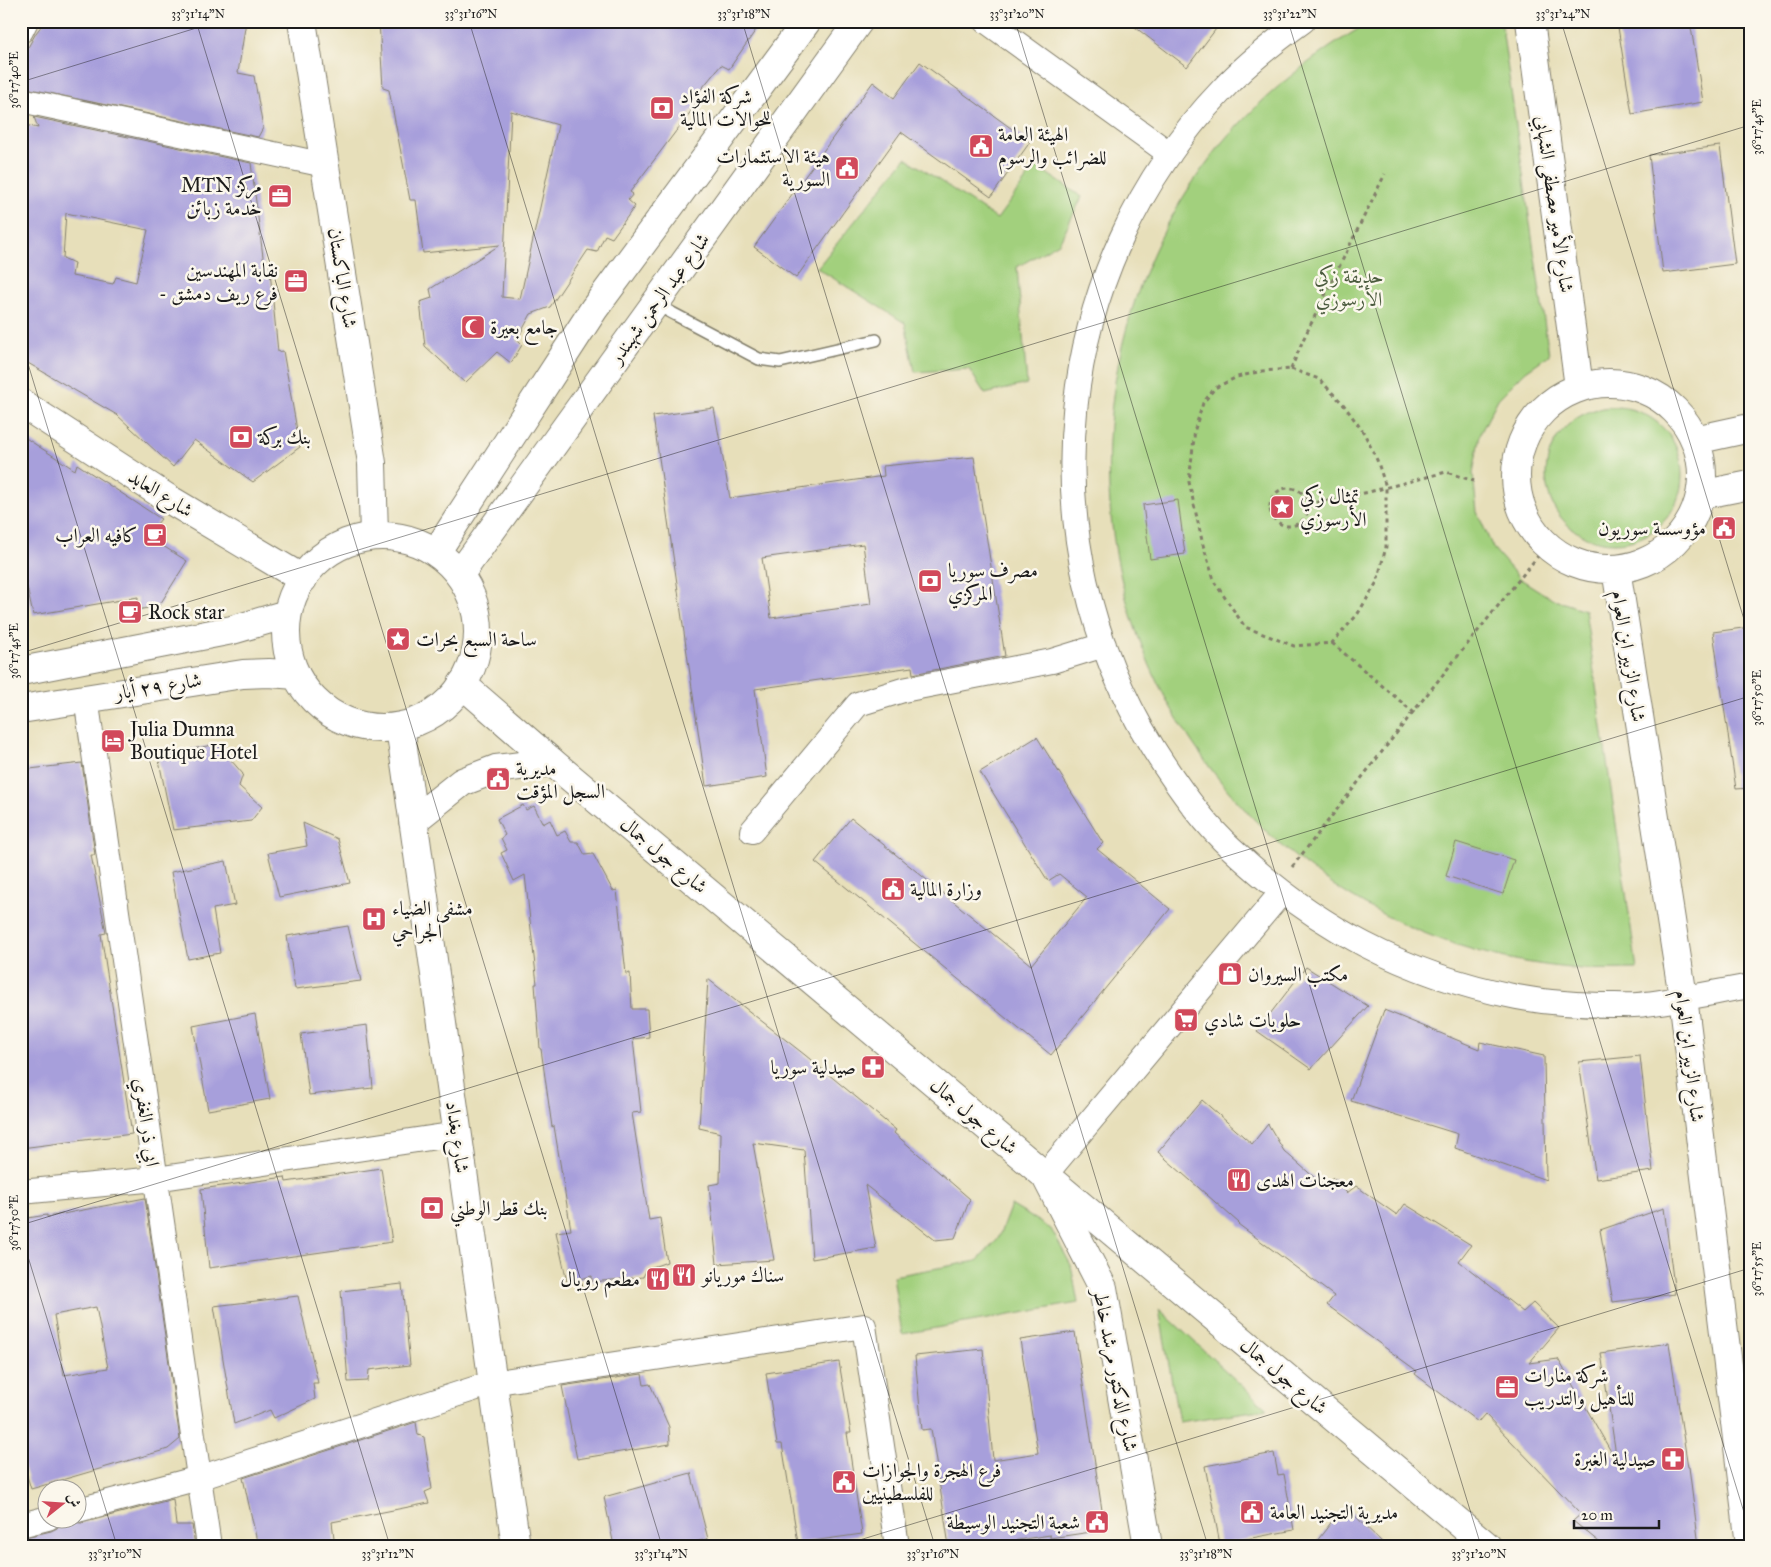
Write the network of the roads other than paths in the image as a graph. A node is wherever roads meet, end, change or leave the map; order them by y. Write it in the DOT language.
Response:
graph roads {
  1 [pos="26,21"];
  2 [pos="302,21"];
  3 [pos="807,21"];
  4 [pos="859,21"];
  5 [pos="986,21"];
  6 [pos="1303,21"];
  7 [pos="1530,21"];
  8 [pos="21,31"];
  9 [pos="21,100"];
  10 [pos="1170,154"];
  11 [pos="325,165"];
  12 [pos="655,304"];
  13 [pos="876,340"];
  14 [pos="1579,387"];
  15 [pos="21,403"];
  16 [pos="1750,428"];
  17 [pos="1695,440"];
  18 [pos="1750,485"];
  19 [pos="1700,495"];
  20 [pos="374,535"];
  21 [pos="437,552"];
  22 [pos="1616,570"];
  23 [pos="460,574"];
  24 [pos="303,579"];
  25 [pos="287,614"];
  26 [pos="1104,646"];
  27 [pos="21,670"];
  28 [pos="296,675"];
  29 [pos="462,684"];
  30 [pos="86,698"];
  31 [pos="21,709"];
  32 [pos="400,727"];
  33 [pos="552,762"];
  34 [pos="412,821"];
  35 [pos="752,831"];
  36 [pos="1279,889"];
  37 [pos="1750,986"];
  38 [pos="1683,998"];
  39 [pos="457,1134"];
  40 [pos="1045,1175"];
  41 [pos="156,1179"];
  42 [pos="21,1192"];
  43 [pos="492,1383"];
  44 [pos="199,1478"];
  45 [pos="88,1507"];
  46 [pos="38,1521"];
  47 [pos="21,1525"];
  48 [pos="1750,1545"];
  49 [pos="209,1546"];
  50 [pos="516,1546"];
  51 [pos="898,1546"];
  52 [pos="1148,1546"];
  53 [pos="1487,1546"];
  1 -- 8 [label="street"];
  2 -- 11 [label="main road, شارع الباكستان"];
  3 -- 21 [label="main road"];
  4 -- 12 [label="main road, شارع عبد الرحمن شهبندر"];
  5 -- 10 [label="street"];
  6 -- 10 [label="street"];
  7 -- 14 [label="main road, شارع الأمير مصطفى الشهابي"];
  9 -- 11 [label="street"];
  10 -- 26 [label="street"];
  11 -- 20 [label="main road, شارع الباكستان"];
  12 -- 13 [label="lane"];
  12 -- 23 [label="main road, شارع عبد الرحمن شهبندر"];
  14 -- 17 [label="main road"];
  14 -- 22 [label="main road"];
  15 -- 24 [label="main road, شارع العابد"];
  16 -- 17 [label="main road"];
  17 -- 19 [label="main road"];
  18 -- 19 [label="main road"];
  19 -- 22 [label="main road"];
  20 -- 21 [label="main road"];
  20 -- 24 [label="main road"];
  21 -- 23 [label="main road"];
  22 -- 38 [label="main road, شارع الزبير ابن العوام"];
  23 -- 29 [label="main road"];
  24 -- 25 [label="main road"];
  25 -- 27 [label="main road, شارع ٢٩ أيار"];
  25 -- 28 [label="main road"];
  26 -- 35 [label="street"];
  26 -- 36 [label="street"];
  28 -- 30 [label="main road, شارع ٢٩ أيار"];
  28 -- 32 [label="main road"];
  29 -- 32 [label="main road"];
  29 -- 33 [label="main road, شارع جول جمال"];
  30 -- 31 [label="main road, شارع ٢٩ أيار"];
  30 -- 41 [label="street, ابي ذر الغفري"];
  32 -- 34 [label="main road, شارع بغداد"];
  33 -- 34 [label="main road"];
  33 -- 40 [label="main road, شارع جول جمال"];
  34 -- 39 [label="main road, شارع بغداد"];
  36 -- 38 [label="street"];
  36 -- 40 [label="street"];
  37 -- 38 [label="street"];
  38 -- 48 [label="main road, شارع الزبير ابن العوام"];
  39 -- 41 [label="street"];
  39 -- 43 [label="main road, شارع بغداد"];
  40 -- 52 [label="main road, شارع الدكتور مرشد خاطر"];
  40 -- 53 [label="main road, شارع جول جمال"];
  41 -- 42 [label="street"];
  41 -- 44 [label="street, ابي ذر الغفري"];
  43 -- 44 [label="street"];
  43 -- 50 [label="main road, شارع بغداد"];
  43 -- 51 [label="street"];
  44 -- 45 [label="street"];
  44 -- 49 [label="street, ابي ذر الغفري"];
  46 -- 47 [label="street"];
}
